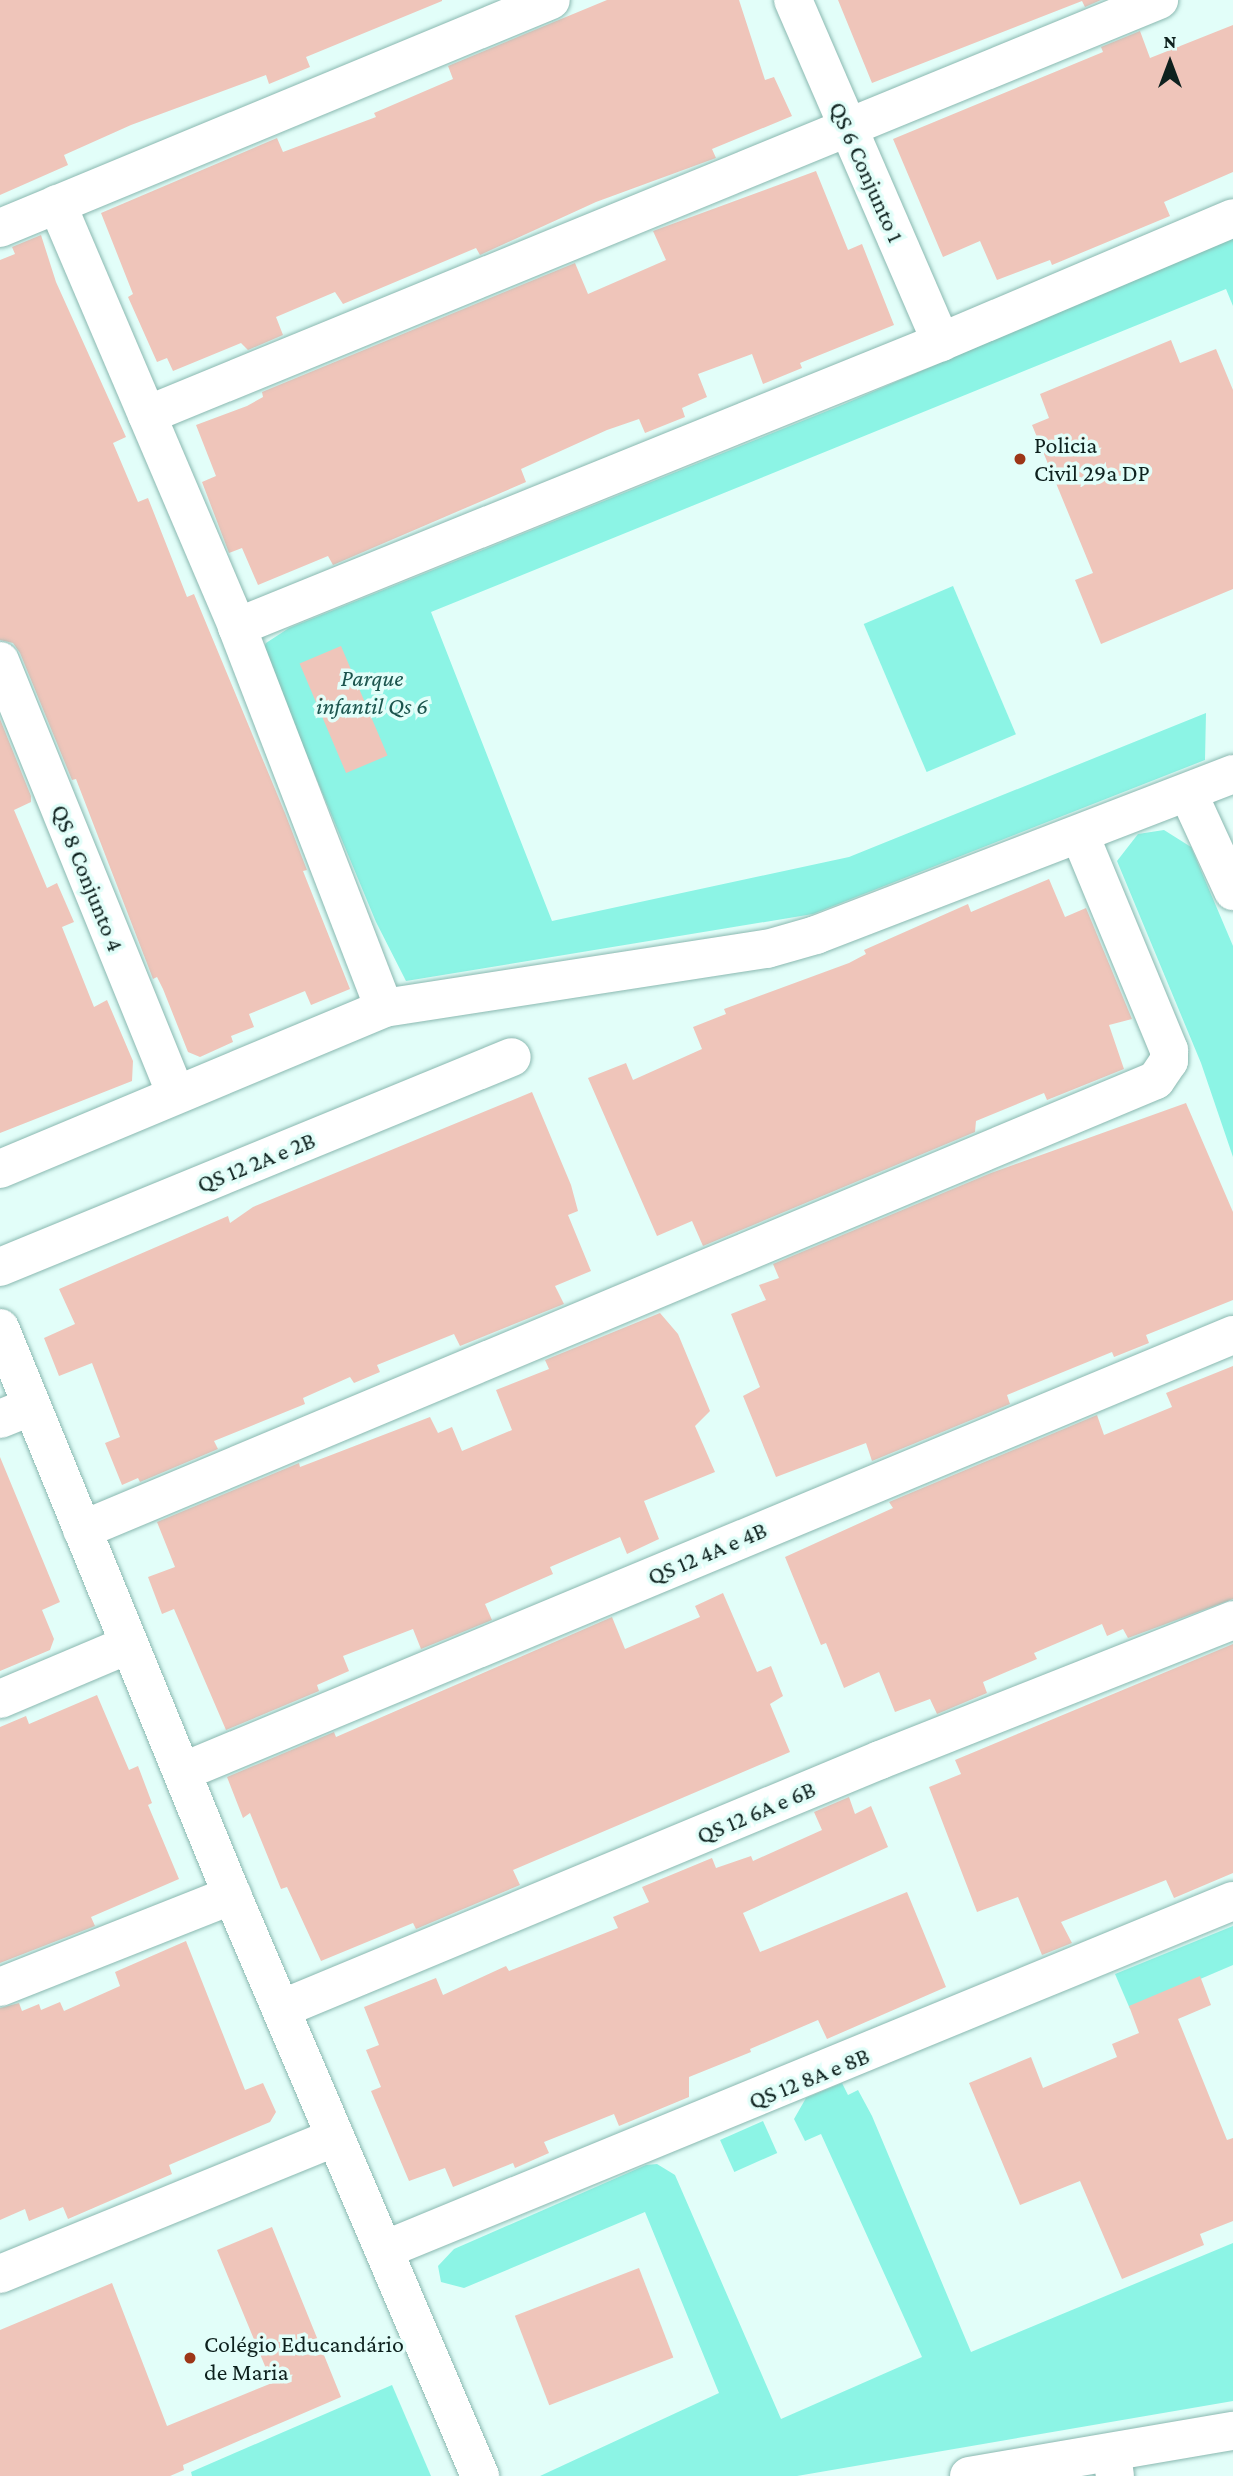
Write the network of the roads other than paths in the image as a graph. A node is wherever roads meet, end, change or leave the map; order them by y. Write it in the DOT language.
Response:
graph roads {
  1 [pos="551,0"];
  2 [pos="793,0"];
  3 [pos="1160,0"];
  4 [pos="847,129"];
  5 [pos="57,204"];
  6 [pos="1233,218"];
  7 [pos="0,228"];
  8 [pos="942,342"];
  9 [pos="147,415"];
  10 [pos="237,627"];
  11 [pos="0,661"];
  12 [pos="1233,774"];
  13 [pos="1188,793"];
  14 [pos="1080,835"];
  15 [pos="1233,891"];
  16 [pos="384,1008"];
  17 [pos="512,1057"];
  18 [pos="176,1094"];
  19 [pos="0,1169"];
  20 [pos="0,1267"];
  21 [pos="0,1328"];
  22 [pos="1233,1335"];
  23 [pos="15,1413"];
  24 [pos="82,1530"];
  25 [pos="1233,1620"];
  26 [pos="128,1646"];
  27 [pos="0,1699"];
  28 [pos="182,1772"];
  29 [pos="232,1895"];
  30 [pos="1233,1901"];
  31 [pos="0,1987"];
  32 [pos="281,2009"];
  33 [pos="335,2137"];
  34 [pos="384,2250"];
  35 [pos="0,2274"];
  36 [pos="1233,2431"];
  37 [pos="1114,2465"];
  38 [pos="480,2476"];
  39 [pos="970,2476"];
  1 -- 5 [label="street"];
  2 -- 4 [label="street, QS 6 Conjunto 1"];
  3 -- 4 [label="street"];
  4 -- 8 [label="street, QS 6 Conjunto 1"];
  4 -- 9 [label="street"];
  5 -- 7 [label="street"];
  5 -- 9 [label="street"];
  6 -- 8 [label="street"];
  8 -- 10 [label="street"];
  9 -- 10 [label="street"];
  10 -- 16 [label="street"];
  11 -- 18 [label="street, QS 8 Conjunto 4"];
  12 -- 13 [label="street"];
  13 -- 14 [label="street"];
  13 -- 15 [label="street"];
  14 -- 16 [label="street"];
  14 -- 24 [label="street"];
  16 -- 18 [label="street"];
  17 -- 20 [label="street, QS 12 2A e 2B"];
  18 -- 19 [label="street"];
  21 -- 23 [label="street"];
  22 -- 28 [label="street, QS 12 4A e 4B"];
  23 -- 24 [label="street"];
  24 -- 26 [label="street"];
  25 -- 32 [label="street, QS 12 6A e 6B"];
  26 -- 27 [label="street"];
  26 -- 28 [label="street"];
  28 -- 29 [label="street"];
  29 -- 31 [label="street"];
  29 -- 32 [label="street"];
  30 -- 34 [label="street, QS 12 8A e 8B"];
  32 -- 33 [label="street"];
  33 -- 34 [label="street"];
  33 -- 35 [label="street"];
  34 -- 38 [label="street"];
  36 -- 37 [label="street"];
  37 -- 39 [label="street"];
}
